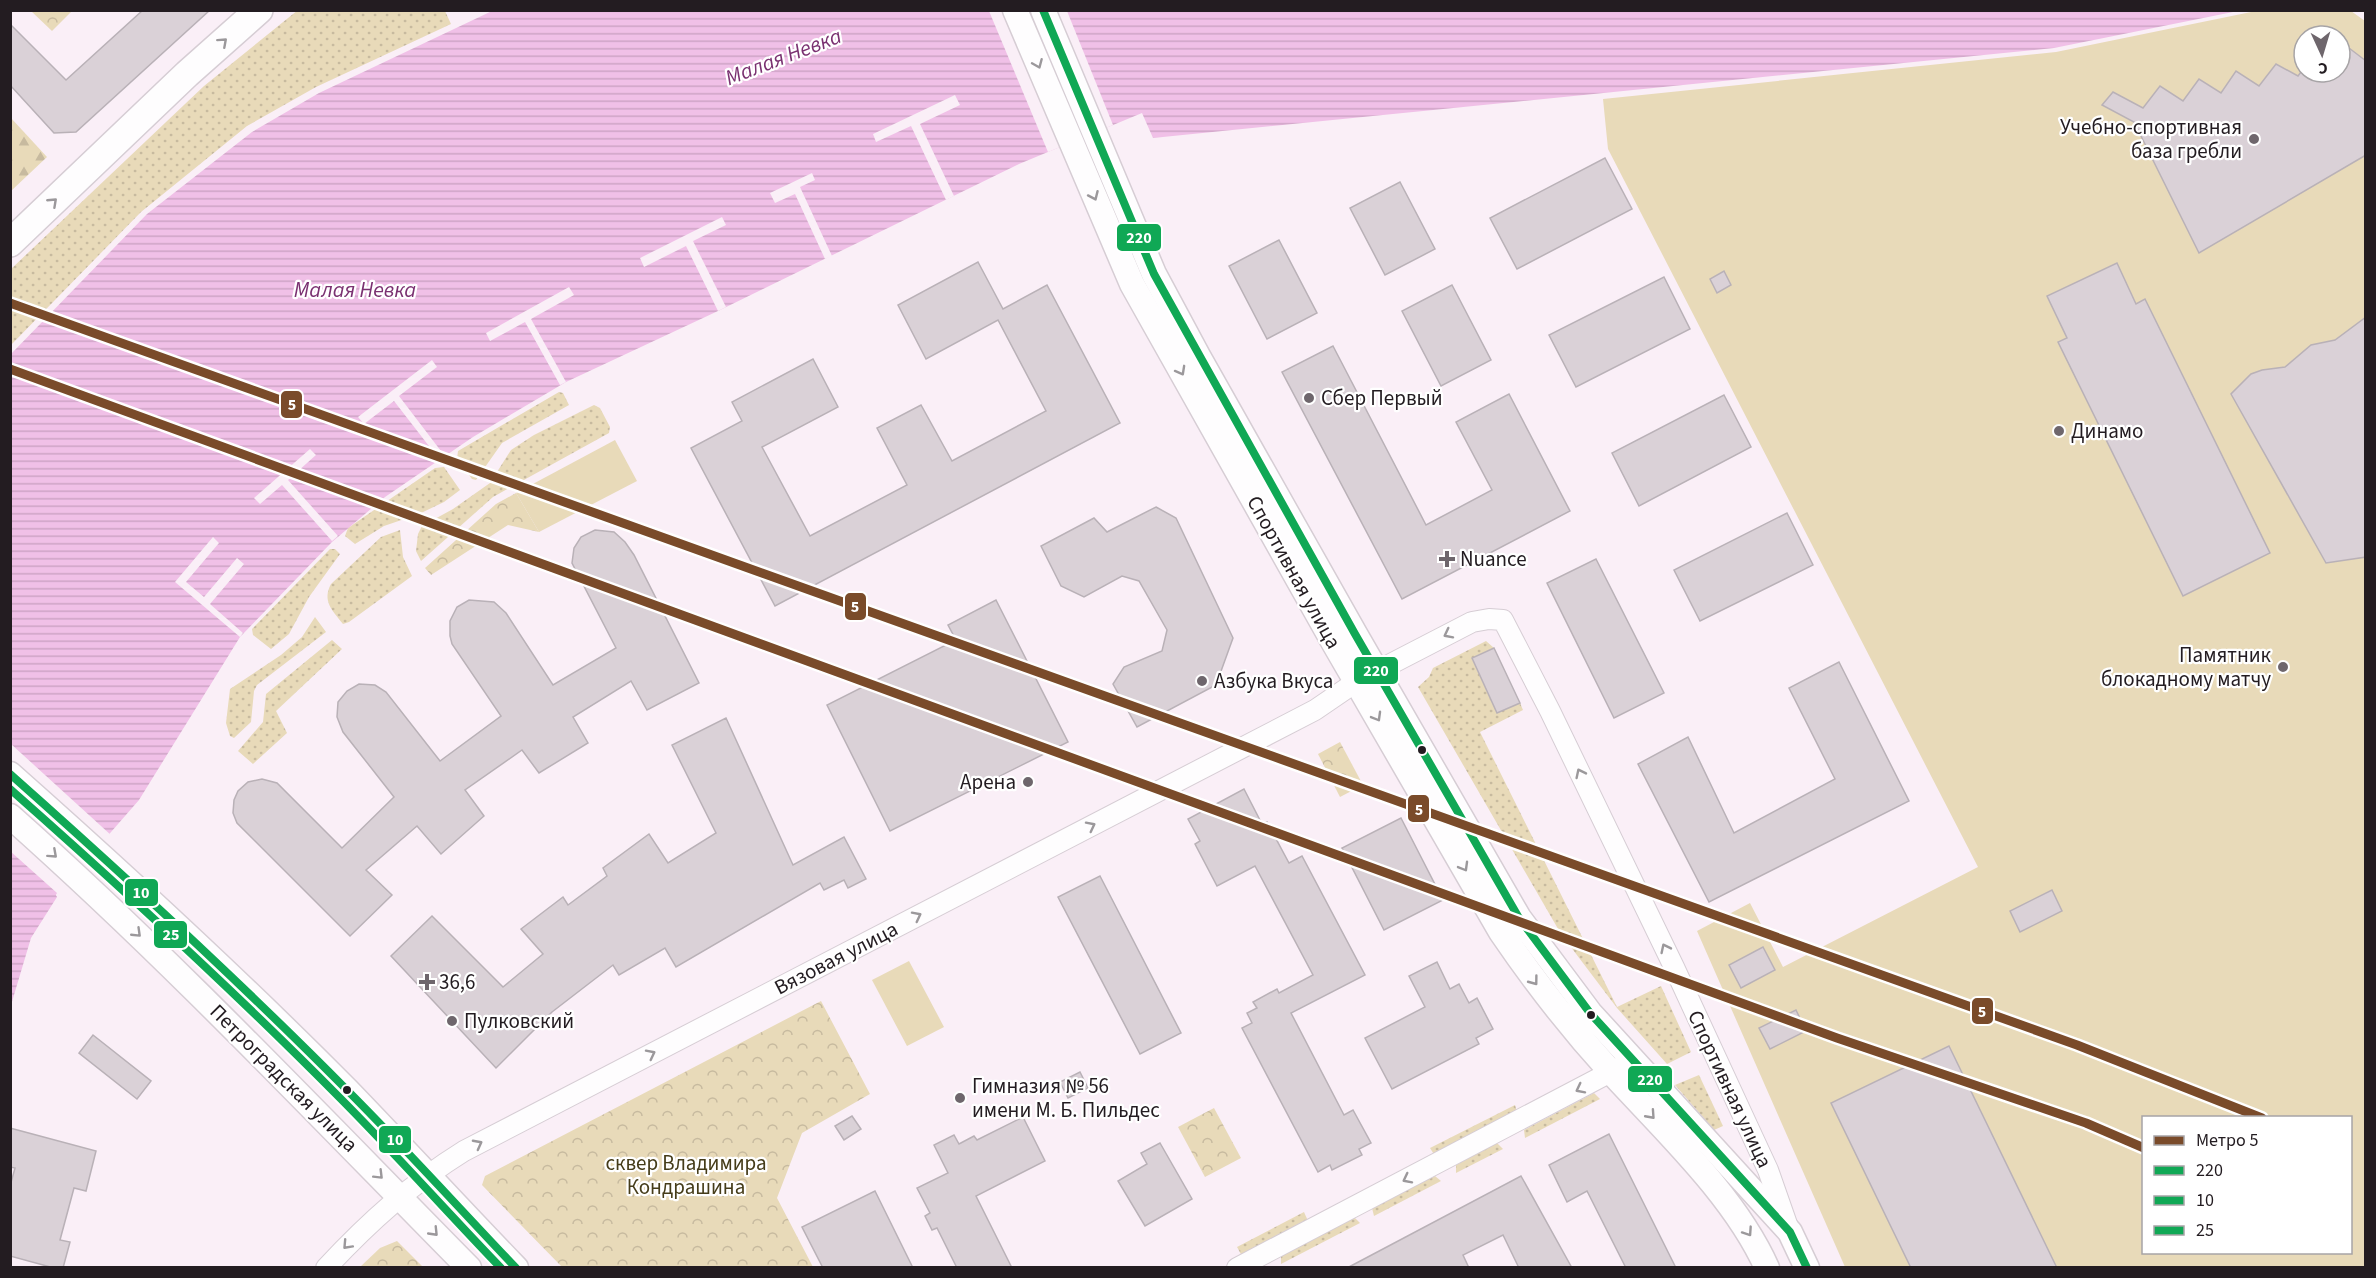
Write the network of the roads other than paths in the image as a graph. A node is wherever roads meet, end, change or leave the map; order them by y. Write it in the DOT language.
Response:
graph roads {
  1 [pos="259,10"];
  2 [pos="1015,10"];
  3 [pos="1042,10"];
  4 [pos="10,243"];
  5 [pos="1366,677"];
  6 [pos="10,774"];
  7 [pos="10,816"];
  8 [pos="1621,1066"];
  9 [pos="428,1174"];
  10 [pos="400,1197"];
  11 [pos="1790,1232"];
  12 [pos="326,1268"];
  13 [pos="469,1268"];
  14 [pos="516,1268"];
  15 [pos="1237,1268"];
  16 [pos="1767,1268"];
  17 [pos="1807,1268"];
  4 -- 1 [label="main road, one-way"];
  2 -- 5 [label="street, Спортивная улица, one-way"];
  3 -- 5 [label="street, Спортивная улица"];
  5 -- 8 [label="street, Спортивная улица"];
  9 -- 5 [label="street, Вязовая улица, one-way"];
  11 -- 5 [label="street, Спортивная улица, one-way"];
  6 -- 9 [label="street, Петроградская улица"];
  7 -- 10 [label="street, Петроградская улица, one-way"];
  8 -- 11 [label="street, Спортивная улица"];
  8 -- 15 [label="street, one-way"];
  8 -- 16 [label="street, Спортивная улица, one-way"];
  9 -- 10 [label="street, Вязовая улица"];
  9 -- 14 [label="street, Петроградская улица"];
  10 -- 12 [label="street, Вязовая улица, one-way"];
  10 -- 13 [label="street, Петроградская улица, one-way"];
  11 -- 17 [label="street, Спортивная улица"];
}
